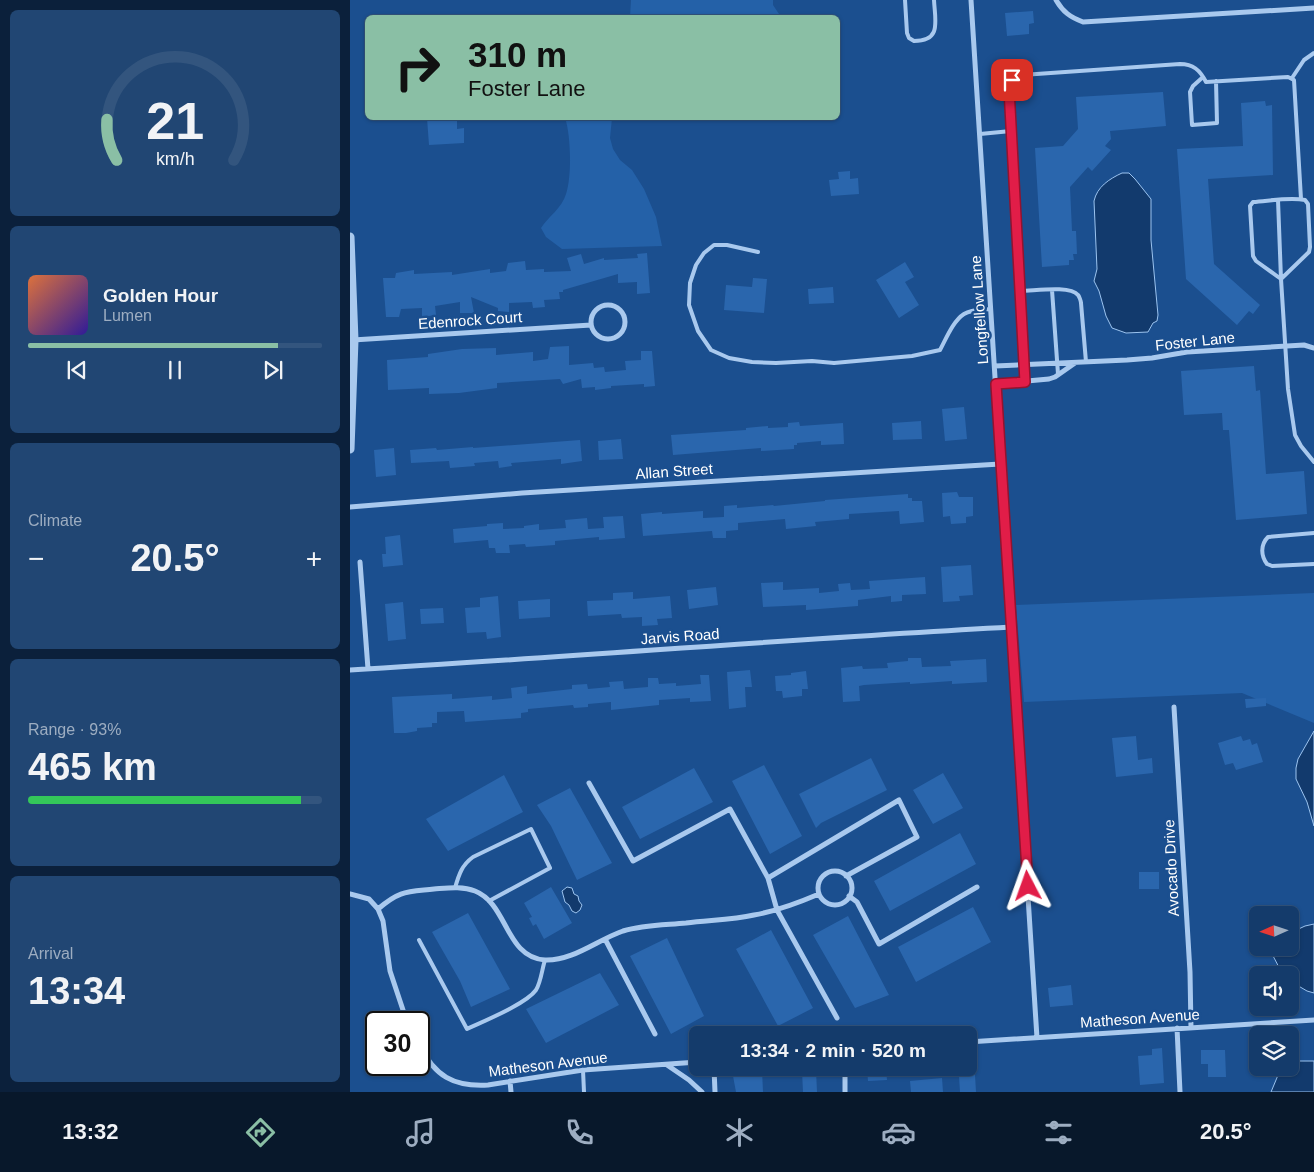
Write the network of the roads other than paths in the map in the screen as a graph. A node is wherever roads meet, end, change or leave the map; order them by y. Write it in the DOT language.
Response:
graph roads {
  1 [pos="905,0"];
  2 [pos="934,0"];
  3 [pos="971,0"];
  4 [pos="1056,0"];
  5 [pos="1314,8"];
  6 [pos="1314,53"];
  7 [pos="1203,77"];
  8 [pos="1292,78"];
  9 [pos="1216,82"];
  10 [pos="1011,131"];
  11 [pos="980,134"];
  12 [pos="1301,199"];
  13 [pos="1278,200"];
  14 [pos="350,237"];
  15 [pos="758,252"];
  16 [pos="1281,278"];
  17 [pos="1052,290"];
  18 [pos="1021,291"];
  19 [pos="991,309"];
  20 [pos="592,325"];
  21 [pos="352,339"];
  22 [pos="1286,346"];
  23 [pos="1314,348"];
  24 [pos="1077,362"];
  25 [pos="1086,362"];
  26 [pos="1056,363"];
  27 [pos="1024,365"];
  28 [pos="995,366"];
  29 [pos="1058,374"];
  30 [pos="1025,382"];
  31 [pos="996,384"];
  32 [pos="350,449"];
  33 [pos="1314,462"];
  34 [pos="1000,464"];
  35 [pos="350,507"];
  36 [pos="1314,533"];
  37 [pos="360,562"];
  38 [pos="1314,564"];
  39 [pos="1011,627"];
  40 [pos="368,669"];
  41 [pos="350,670"];
  42 [pos="1174,707"];
  43 [pos="589,783"];
  44 [pos="846,876"];
  45 [pos="768,878"];
  46 [pos="977,887"];
  47 [pos="456,888"];
  48 [pos="350,894"];
  49 [pos="819,894"];
  50 [pos="849,896"];
  51 [pos="489,901"];
  52 [pos="378,908"];
  53 [pos="777,910"];
  54 [pos="419,940"];
  55 [pos="604,940"];
  56 [pos="544,960"];
  57 [pos="402,1011"];
  58 [pos="837,1018"];
  59 [pos="1314,1020"];
  60 [pos="1177,1028"];
  61 [pos="1191,1028"];
  62 [pos="655,1034"];
  63 [pos="1037,1038"];
  64 [pos="977,1041"];
  65 [pos="689,1063"];
  66 [pos="430,1064"];
  67 [pos="667,1064"];
  68 [pos="583,1070"];
  69 [pos="714,1076"];
  70 [pos="845,1076"];
  71 [pos="510,1082"];
  72 [pos="511,1092"];
  73 [pos="584,1092"];
  74 [pos="702,1092"];
  75 [pos="715,1092"];
  76 [pos="845,1092"];
  77 [pos="1180,1092"];
  1 -- 2 [label="lane"];
  3 -- 11 [label="street, Longfellow Lane"];
  4 -- 5 [label="street"];
  6 -- 8 [label="lane"];
  7 -- 9 [label="lane"];
  7 -- 9 [label="lane"];
  7 -- 10 [label="lane"];
  8 -- 9 [label="lane"];
  8 -- 12 [label="lane"];
  10 -- 11 [label="lane"];
  10 -- 18 [label="lane"];
  11 -- 19 [label="street, Longfellow Lane"];
  12 -- 13 [label="lane"];
  12 -- 16 [label="lane"];
  13 -- 16 [label="lane"];
  13 -- 16 [label="lane"];
  14 -- 21 [label="street"];
  15 -- 19 [label="lane"];
  16 -- 22 [label="lane"];
  17 -- 18 [label="lane"];
  17 -- 25 [label="lane"];
  17 -- 26 [label="lane"];
  18 -- 27 [label="lane"];
  19 -- 28 [label="street, Longfellow Lane"];
  20 -- 20 [label="street"];
  20 -- 21 [label="street, Edenrock Court"];
  21 -- 32 [label="street"];
  22 -- 23 [label="street, Foster Lane"];
  22 -- 25 [label="street, Foster Lane"];
  22 -- 33 [label="lane"];
  24 -- 25 [label="street, Foster Lane"];
  24 -- 26 [label="street, Foster Lane"];
  24 -- 29 [label="street"];
  26 -- 27 [label="street, Foster Lane"];
  26 -- 29 [label="lane"];
  27 -- 28 [label="street, Foster Lane"];
  27 -- 30 [label="lane"];
  28 -- 31 [label="street, Longfellow Lane"];
  29 -- 30 [label="street"];
  30 -- 31 [label="street"];
  31 -- 34 [label="street, Longfellow Lane"];
  34 -- 35 [label="street, Allan Street"];
  34 -- 39 [label="street, Longfellow Lane"];
  36 -- 38 [label="lane"];
  37 -- 40 [label="street"];
  39 -- 40 [label="street, Jarvis Road"];
  39 -- 63 [label="street, Longfellow Lane"];
  40 -- 41 [label="street, Jarvis Road"];
  42 -- 61 [label="street, Avocado Drive"];
  43 -- 45 [label="street"];
  44 -- 45 [label="street"];
  44 -- 49 [label="street"];
  44 -- 50 [label="street"];
  45 -- 53 [label="street"];
  46 -- 50 [label="street"];
  47 -- 51 [label="street"];
  47 -- 51 [label="lane"];
  47 -- 52 [label="street"];
  48 -- 52 [label="street"];
  49 -- 50 [label="street"];
  49 -- 53 [label="street"];
  51 -- 56 [label="street"];
  52 -- 57 [label="street"];
  53 -- 55 [label="street"];
  53 -- 58 [label="street"];
  54 -- 56 [label="lane"];
  55 -- 56 [label="street"];
  55 -- 62 [label="street"];
  59 -- 61 [label="street, Matheson Avenue"];
  60 -- 61 [label="street, Matheson Avenue"];
  60 -- 63 [label="street, Matheson Avenue"];
  60 -- 77 [label="street"];
  63 -- 64 [label="street, Matheson Avenue"];
  65 -- 67 [label="street, Matheson Avenue"];
  66 -- 71 [label="street, Matheson Avenue"];
  67 -- 68 [label="street, Matheson Avenue"];
  67 -- 74 [label="street"];
  68 -- 71 [label="street, Matheson Avenue"];
  68 -- 73 [label="lane"];
  69 -- 75 [label="street"];
  70 -- 76 [label="street"];
  71 -- 72 [label="street"];
}
